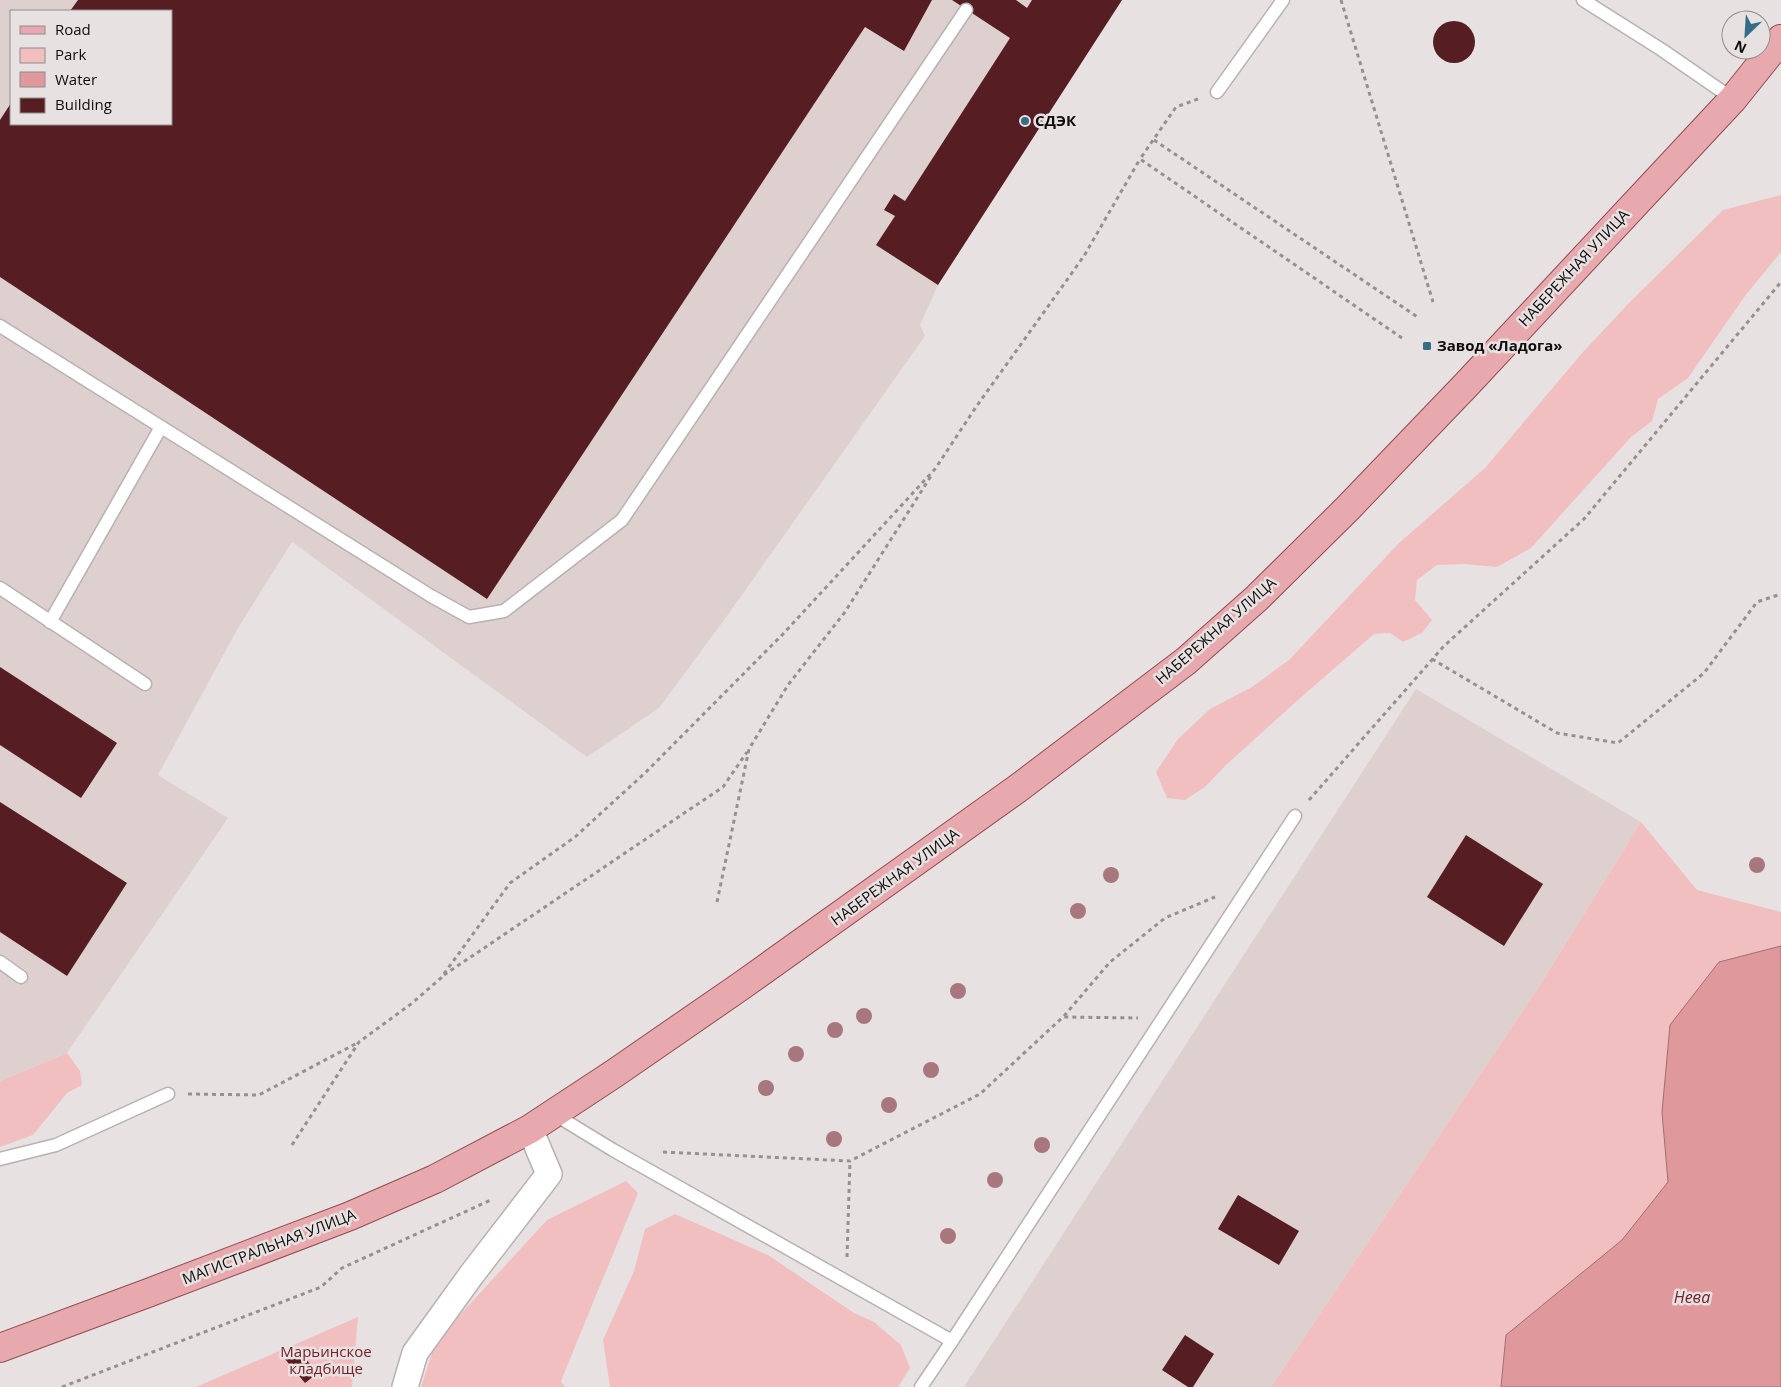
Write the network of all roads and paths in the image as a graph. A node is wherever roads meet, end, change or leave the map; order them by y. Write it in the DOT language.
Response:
graph roads {
  1 [pos="1283,0"];
  2 [pos="1341,0"];
  3 [pos="1583,0"];
  4 [pos="966,10"];
  5 [pos="1781,40"];
  6 [pos="1217,92"];
  7 [pos="1733,99"];
  8 [pos="1154,140"];
  9 [pos="1140,160"];
  10 [pos="1781,282"];
  11 [pos="1433,302"];
  12 [pos="1420,318"];
  13 [pos="0,326"];
  14 [pos="1402,338"];
  15 [pos="161,427"];
  16 [pos="935,468"];
  17 [pos="0,588"];
  18 [pos="1781,594"];
  19 [pos="50,622"];
  20 [pos="1432,659"];
  21 [pos="145,684"];
  22 [pos="749,749"];
  23 [pos="1295,816"];
  24 [pos="1252,882"];
  25 [pos="717,902"];
  26 [pos="0,962"];
  27 [pos="21,977"];
  28 [pos="441,978"];
  29 [pos="1063,1016"];
  30 [pos="1163,1018"];
  31 [pos="359,1042"];
  32 [pos="168,1094"];
  33 [pos="554,1114"];
  34 [pos="530,1129"];
  35 [pos="292,1145"];
  36 [pos="662,1152"];
  37 [pos="0,1159"];
  38 [pos="850,1161"];
  39 [pos="495,1198"];
  40 [pos="846,1281"];
  41 [pos="952,1342"];
  42 [pos="0,1348"];
  43 [pos="62,1387"];
  44 [pos="405,1387"];
  45 [pos="921,1387"];
  1 -- 6 [label="lane"];
  2 -- 11 [label="path"];
  3 -- 7 [label="lane"];
  4 -- 15 [label="lane"];
  5 -- 7 [label="main road, НАБЕРЕЖНАЯ УЛИЦА"];
  6 -- 8 [label="path"];
  7 -- 33 [label="main road, НАБЕРЕЖНАЯ УЛИЦА"];
  8 -- 9 [label="path"];
  8 -- 12 [label="path"];
  9 -- 14 [label="path"];
  9 -- 16 [label="path"];
  10 -- 20 [label="path"];
  13 -- 15 [label="lane"];
  15 -- 19 [label="lane"];
  16 -- 22 [label="path"];
  16 -- 28 [label="path"];
  17 -- 19 [label="lane"];
  18 -- 20 [label="path"];
  19 -- 21 [label="lane"];
  20 -- 23 [label="path"];
  22 -- 25 [label="path"];
  22 -- 28 [label="path"];
  23 -- 24 [label="lane"];
  24 -- 29 [label="path"];
  24 -- 30 [label="lane"];
  26 -- 27 [label="lane"];
  28 -- 31 [label="path"];
  29 -- 30 [label="path"];
  29 -- 38 [label="path"];
  30 -- 41 [label="lane"];
  31 -- 32 [label="path"];
  31 -- 35 [label="path"];
  32 -- 37 [label="lane"];
  33 -- 34 [label="main road, НАБЕРЕЖНАЯ УЛИЦА"];
  33 -- 40 [label="lane"];
  34 -- 42 [label="main road, МАГИСТРАЛЬНАЯ УЛИЦА"];
  34 -- 44 [label="street"];
  36 -- 38 [label="path"];
  38 -- 40 [label="path"];
  39 -- 43 [label="path"];
  40 -- 41 [label="lane"];
  41 -- 45 [label="lane"];
}
